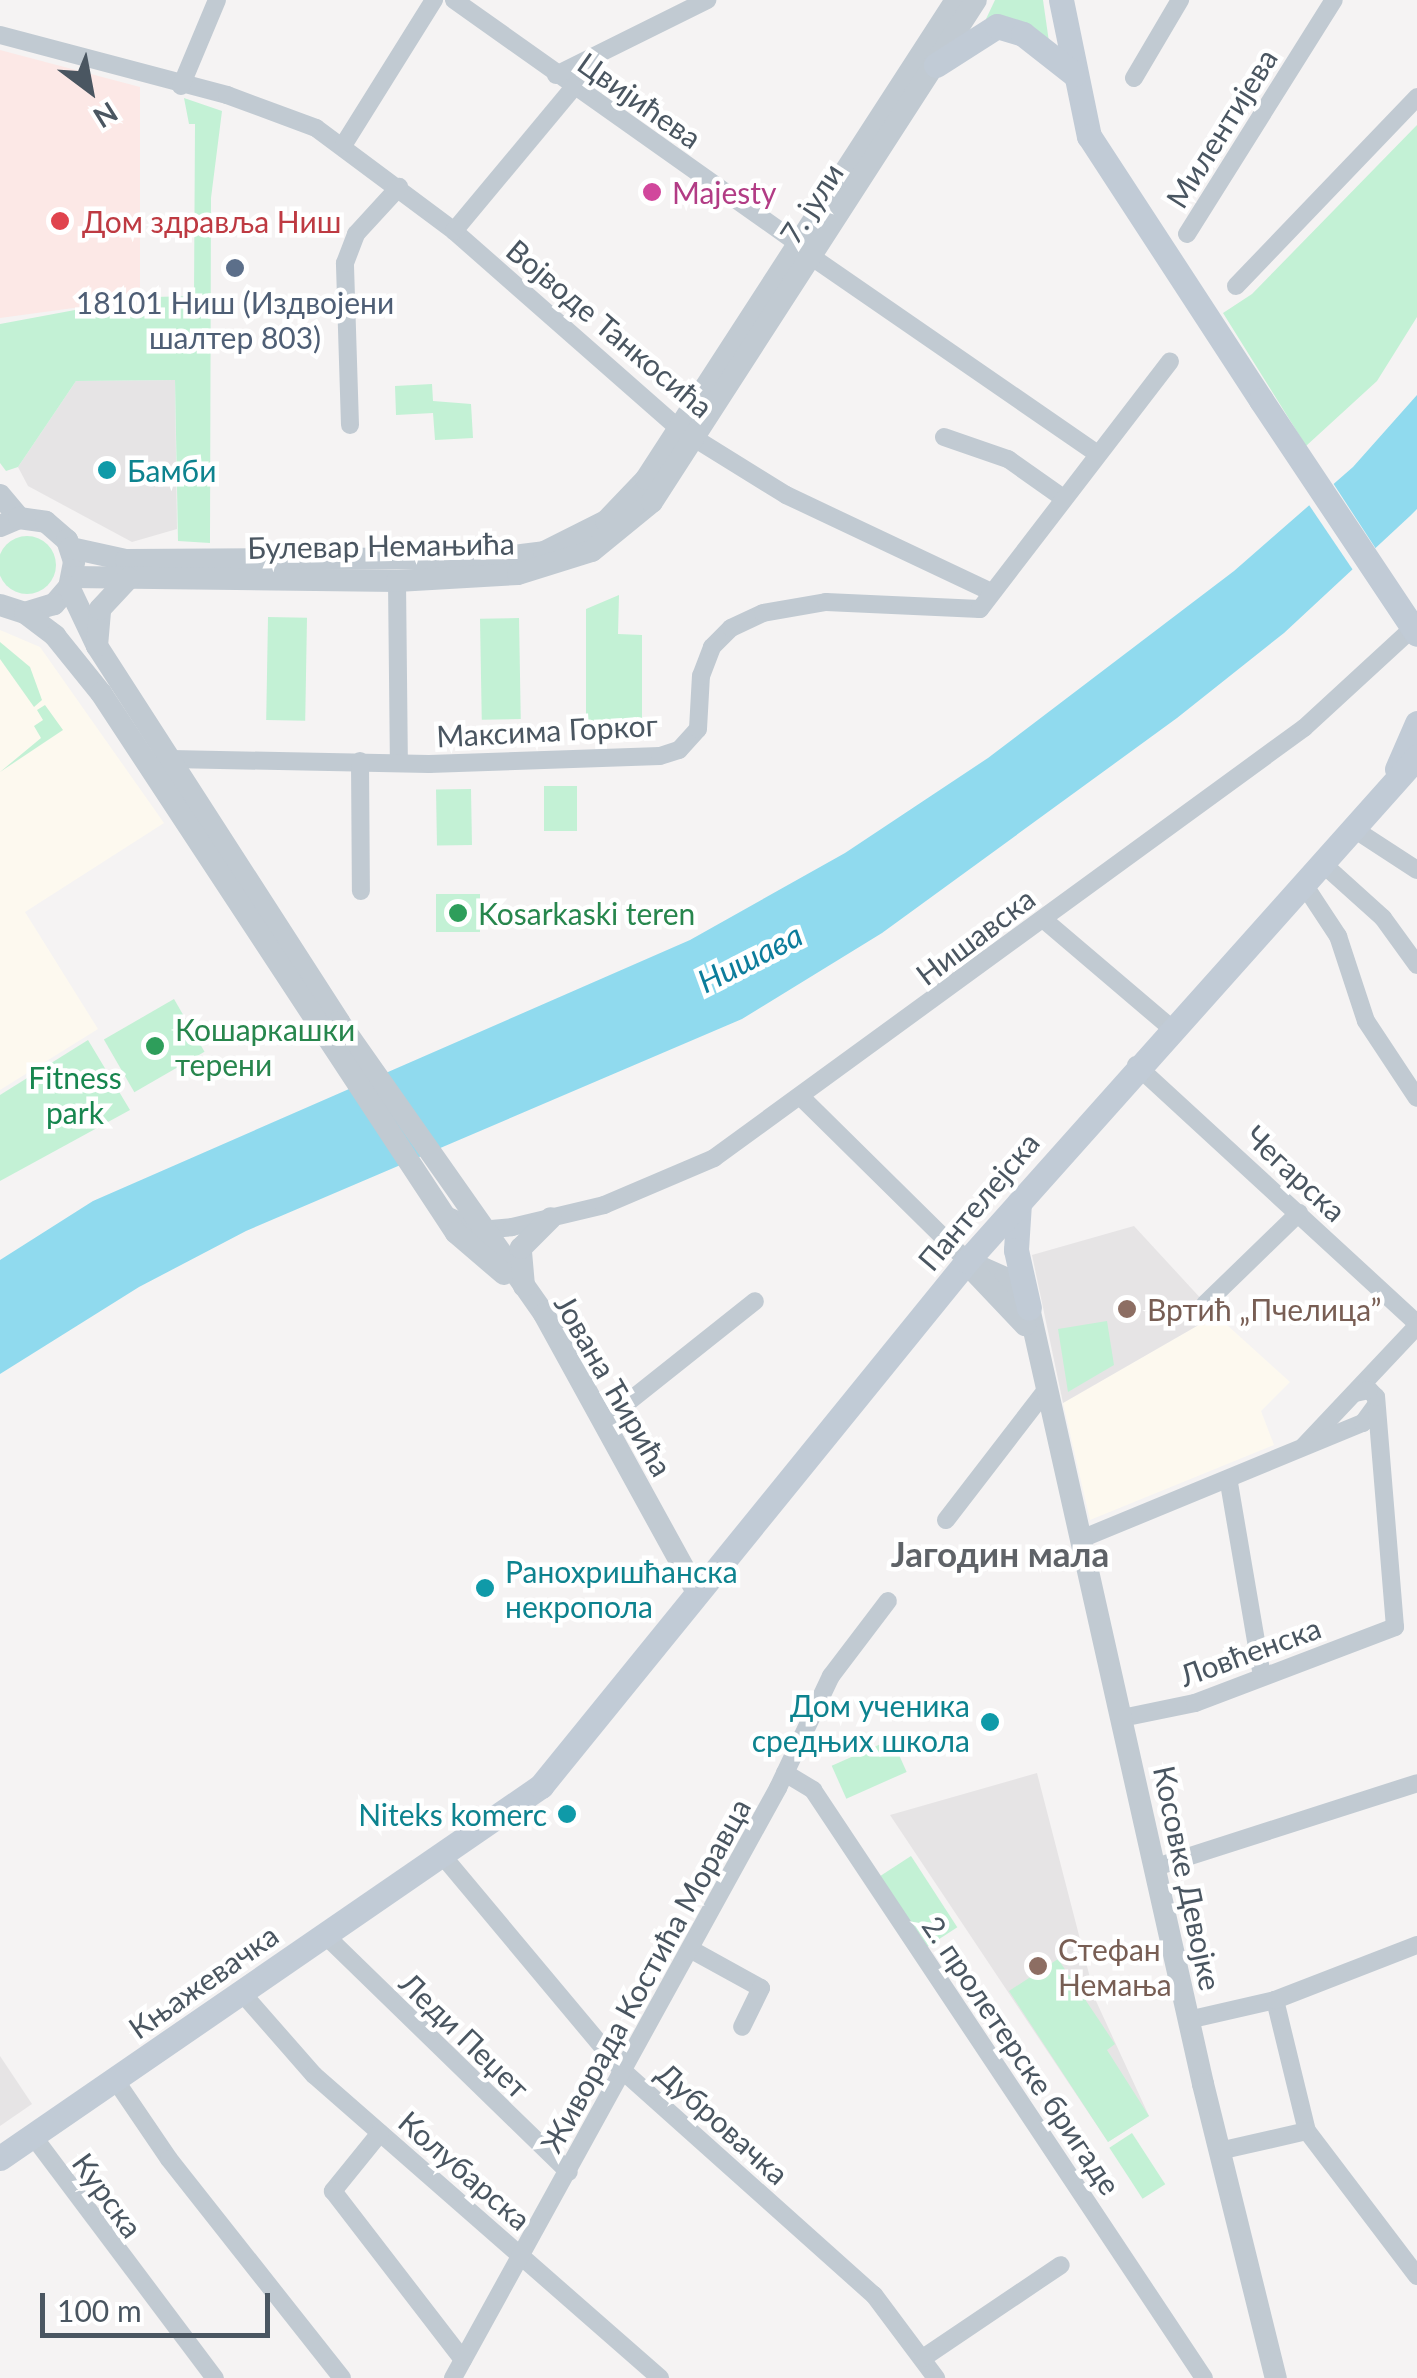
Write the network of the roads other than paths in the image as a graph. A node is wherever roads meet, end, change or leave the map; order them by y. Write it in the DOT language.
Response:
graph roads {
  1 [pos="217,0"];
  2 [pos="434,0"];
  3 [pos="454,0"];
  4 [pos="706,0"];
  5 [pos="956,0"];
  6 [pos="976,0"];
  7 [pos="1060,0"];
  8 [pos="1074,0"];
  9 [pos="1180,0"];
  10 [pos="1334,0"];
  11 [pos="0,35"];
  12 [pos="936,64"];
  13 [pos="1073,65"];
  14 [pos="556,75"];
  15 [pos="1134,78"];
  16 [pos="181,86"];
  17 [pos="574,87"];
  18 [pos="1417,97"];
  19 [pos="344,144"];
  20 [pos="399,187"];
  21 [pos="454,231"];
  22 [pos="1187,234"];
  23 [pos="804,250"];
  24 [pos="1236,286"];
  25 [pos="1170,361"];
  26 [pos="350,424"];
  27 [pos="686,433"];
  28 [pos="944,437"];
  29 [pos="1096,453"];
  30 [pos="0,495"];
  31 [pos="1063,498"];
  32 [pos="9,522"];
  33 [pos="71,548"];
  34 [pos="130,578"];
  35 [pos="397,581"];
  36 [pos="71,582"];
  37 [pos="989,592"];
  38 [pos="0,605"];
  39 [pos="25,613"];
  40 [pos="1415,629"];
  41 [pos="98,646"];
  42 [pos="1417,723"];
  43 [pos="1417,756"];
  44 [pos="171,760"];
  45 [pos="360,761"];
  46 [pos="399,761"];
  47 [pos="1391,783"];
  48 [pos="1354,829"];
  49 [pos="1322,863"];
  50 [pos="1417,870"];
  51 [pos="1304,883"];
  52 [pos="361,891"];
  53 [pos="1043,919"];
  54 [pos="1417,965"];
  55 [pos="1170,1026"];
  56 [pos="331,1027"];
  57 [pos="1136,1065"];
  58 [pos="1417,1098"];
  59 [pos="803,1099"];
  60 [pos="1018,1203"];
  61 [pos="453,1205"];
  62 [pos="1299,1213"];
  63 [pos="542,1219"];
  64 [pos="480,1230"];
  65 [pos="967,1261"];
  66 [pos="521,1287"];
  67 [pos="755,1301"];
  68 [pos="1205,1304"];
  69 [pos="1029,1308"];
  70 [pos="1417,1325"];
  71 [pos="1039,1347"];
  72 [pos="1047,1389"];
  73 [pos="1355,1393"];
  74 [pos="1376,1404"];
  75 [pos="603,1422"];
  76 [pos="1296,1453"];
  77 [pos="1229,1483"];
  78 [pos="946,1520"];
  79 [pos="1080,1539"];
  80 [pos="697,1592"];
  81 [pos="888,1601"];
  82 [pos="1262,1676"];
  83 [pos="1122,1718"];
  84 [pos="785,1773"];
  85 [pos="1417,1783"];
  86 [pos="442,1854"];
  87 [pos="1156,1866"];
  88 [pos="325,1935"];
  89 [pos="1417,1944"];
  90 [pos="690,1948"];
  91 [pos="243,1994"];
  92 [pos="1276,2000"];
  93 [pos="1188,2020"];
  94 [pos="742,2027"];
  95 [pos="622,2070"];
  96 [pos="116,2081"];
  97 [pos="1307,2131"];
  98 [pos="380,2133"];
  99 [pos="33,2136"];
  100 [pos="1219,2151"];
  101 [pos="0,2158"];
  102 [pos="568,2172"];
  103 [pos="519,2254"];
  104 [pos="1061,2264"];
  105 [pos="1417,2276"];
  106 [pos="923,2358"];
  107 [pos="463,2360"];
  108 [pos="206,2374"];
  109 [pos="342,2378"];
  110 [pos="454,2378"];
  111 [pos="660,2378"];
  112 [pos="936,2378"];
  113 [pos="1204,2378"];
  114 [pos="1276,2378"];
  1 -- 16 [label="street"];
  2 -- 19 [label="street"];
  3 -- 14 [label="street, Цвијићева"];
  4 -- 14 [label="street"];
  5 -- 23 [label="street, 7. јули"];
  6 -- 12 [label="street, 7. јули"];
  7 -- 13 [label="main road"];
  8 -- 13 [label="main road"];
  9 -- 15 [label="street"];
  10 -- 22 [label="street, Милентијева"];
  11 -- 16 [label="street, Војводе Танкосића"];
  12 -- 13 [label="main road"];
  12 -- 23 [label="street, 7. јули"];
  13 -- 40 [label="main road, bridge"];
  14 -- 17 [label="street, Цвијићева"];
  16 -- 19 [label="street, Војводе Танкосића"];
  17 -- 21 [label="street"];
  17 -- 23 [label="street, Цвијићева"];
  18 -- 24 [label="street"];
  19 -- 20 [label="street, Војводе Танкосића"];
  20 -- 21 [label="street, Војводе Танкосића"];
  20 -- 26 [label="street"];
  21 -- 27 [label="street, Војводе Танкосића"];
  23 -- 27 [label="street, 7. јули"];
  23 -- 29 [label="street, Цвијићева"];
  25 -- 29 [label="street"];
  27 -- 33 [label="street, Булевар Немањића"];
  27 -- 35 [label="street, Булевар Немањића"];
  27 -- 37 [label="street, Војводе Танкосића"];
  28 -- 31 [label="street"];
  29 -- 31 [label="street"];
  30 -- 32 [label="street"];
  31 -- 37 [label="street"];
  32 -- 33 [label="street"];
  33 -- 36 [label="street"];
  34 -- 35 [label="street, Булевар Немањића"];
  34 -- 36 [label="street, Булевар Немањића"];
  34 -- 41 [label="street"];
  35 -- 46 [label="street, Максима Горког"];
  36 -- 39 [label="street"];
  36 -- 41 [label="street"];
  37 -- 46 [label="street, Максима Горког"];
  38 -- 39 [label="street"];
  39 -- 56 [label="street"];
  40 -- 53 [label="street, Нишавска"];
  41 -- 44 [label="street"];
  42 -- 47 [label="main road, Пантелејска"];
  43 -- 47 [label="main road, Пантелејска"];
  44 -- 45 [label="street, Максима Горког"];
  44 -- 56 [label="street"];
  45 -- 46 [label="street, Максима Горког"];
  45 -- 52 [label="street"];
  47 -- 48 [label="main road, Пантелејска"];
  48 -- 49 [label="main road, Пантелејска"];
  48 -- 50 [label="street"];
  49 -- 51 [label="main road, Пантелејска"];
  49 -- 54 [label="street"];
  51 -- 55 [label="main road, Пантелејска"];
  51 -- 58 [label="street"];
  53 -- 55 [label="street"];
  53 -- 59 [label="street, Нишавска"];
  55 -- 57 [label="main road, Пантелејска"];
  56 -- 61 [label="street"];
  57 -- 60 [label="main road, Пантелејска"];
  57 -- 62 [label="street, Чегарска"];
  59 -- 63 [label="street, Нишавска"];
  59 -- 65 [label="street"];
  60 -- 65 [label="main road, Пантелејска"];
  60 -- 69 [label="main road"];
  61 -- 63 [label="street"];
  61 -- 64 [label="street, Јована Ћирића"];
  61 -- 66 [label="street"];
  62 -- 68 [label="street"];
  62 -- 70 [label="street, Чегарска"];
  63 -- 64 [label="street, Нишавска"];
  63 -- 66 [label="street"];
  64 -- 66 [label="street, Јована Ћирића"];
  65 -- 69 [label="street"];
  65 -- 71 [label="street, Косовке Девојке"];
  65 -- 80 [label="main road, Пантелејска"];
  66 -- 75 [label="street, Јована Ћирића"];
  67 -- 75 [label="street"];
  69 -- 71 [label="street, Косовке Девојке"];
  70 -- 73 [label="street"];
  71 -- 72 [label="street, Косовке Девојке"];
  72 -- 78 [label="street"];
  72 -- 79 [label="street, Косовке Девојке"];
  73 -- 74 [label="street"];
  73 -- 76 [label="street"];
  74 -- 76 [label="street"];
  74 -- 82 [label="street, Ловћенска"];
  75 -- 80 [label="street, Јована Ћирића"];
  76 -- 77 [label="street"];
  77 -- 79 [label="street"];
  77 -- 82 [label="street"];
  79 -- 83 [label="street, Косовке Девојке"];
  80 -- 86 [label="main road, Пантелејска"];
  81 -- 84 [label="street, Живорада Костића Моравца"];
  82 -- 83 [label="street, Ловћенска"];
  83 -- 87 [label="street, Косовке Девојке"];
  84 -- 90 [label="street, Живорада Костића Моравца"];
  84 -- 113 [label="street, 2. пролетерске бригаде"];
  85 -- 87 [label="street"];
  86 -- 88 [label="main road, Књажевачка"];
  86 -- 95 [label="street, Дубровачка"];
  87 -- 93 [label="street, Косовке Девојке"];
  88 -- 91 [label="main road, Књажевачка"];
  88 -- 102 [label="street, Леди Пеџет"];
  89 -- 92 [label="street"];
  90 -- 94 [label="street"];
  90 -- 95 [label="street, Живорада Костића Моравца"];
  91 -- 96 [label="main road, Књажевачка"];
  91 -- 98 [label="street, Колубарска"];
  92 -- 93 [label="street"];
  92 -- 97 [label="street"];
  93 -- 100 [label="street, Косовке Девојке"];
  95 -- 102 [label="street, Живорада Костића Моравца"];
  95 -- 106 [label="street, Дубровачка"];
  96 -- 99 [label="main road, Књажевачка"];
  96 -- 109 [label="street"];
  97 -- 100 [label="street"];
  97 -- 105 [label="street"];
  98 -- 103 [label="street, Колубарска"];
  98 -- 107 [label="street"];
  99 -- 101 [label="main road, Књажевачка"];
  99 -- 108 [label="street, Курска"];
  100 -- 114 [label="street, Косовке Девојке"];
  102 -- 103 [label="street, Живорада Костића Моравца"];
  103 -- 107 [label="street, Живорада Костића Моравца"];
  103 -- 111 [label="street, Колубарска"];
  104 -- 106 [label="street"];
  106 -- 112 [label="street, Дубровачка"];
  107 -- 110 [label="street, Живорада Костића Моравца"];
}
